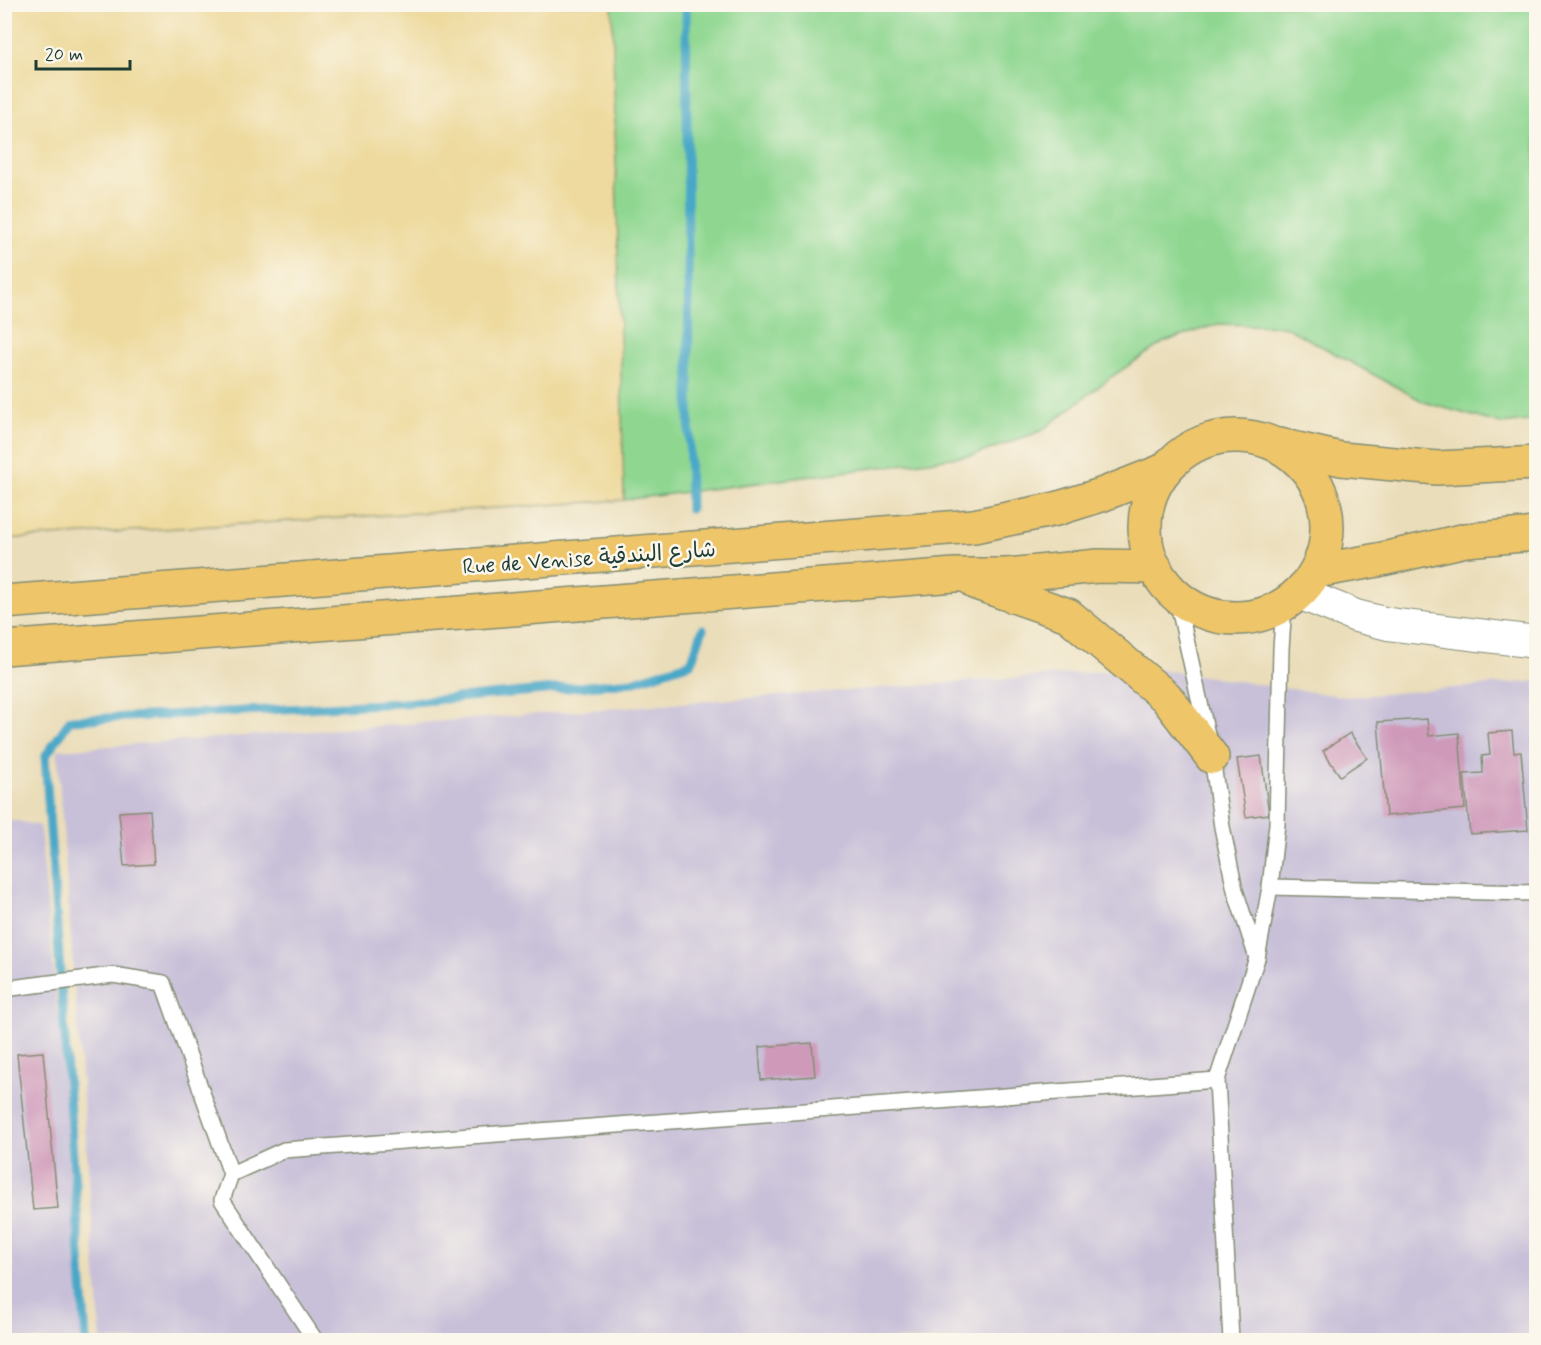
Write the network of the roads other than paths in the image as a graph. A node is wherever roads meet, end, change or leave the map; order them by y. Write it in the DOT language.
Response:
graph roads {
  1 [pos="1273,443"];
  2 [pos="1536,462"];
  3 [pos="1165,470"];
  4 [pos="1536,534"];
  5 [pos="1155,567"];
  6 [pos="955,575"];
  7 [pos="1300,590"];
  8 [pos="1176,594"];
  9 [pos="4,603"];
  10 [pos="1536,642"];
  11 [pos="4,648"];
  12 [pos="1212,757"];
  13 [pos="1270,887"];
  14 [pos="1536,893"];
  15 [pos="1257,958"];
  16 [pos="4,989"];
  17 [pos="1217,1080"];
  18 [pos="231,1174"];
  19 [pos="315,1341"];
  20 [pos="1231,1341"];
  1 -- 2 [label="main road"];
  1 -- 3 [label="main road"];
  1 -- 7 [label="main road"];
  3 -- 5 [label="main road"];
  3 -- 9 [label="main road, Rue de Venise شارع البندقية"];
  4 -- 7 [label="main road"];
  5 -- 6 [label="main road, Rue de Venise شارع البندقية"];
  5 -- 8 [label="main road"];
  6 -- 11 [label="main road, Rue de Venise شارع البندقية"];
  6 -- 12 [label="main road"];
  7 -- 8 [label="main road"];
  7 -- 10 [label="street"];
  7 -- 13 [label="lane"];
  8 -- 12 [label="lane"];
  12 -- 15 [label="lane"];
  13 -- 14 [label="lane"];
  13 -- 15 [label="lane"];
  15 -- 17 [label="lane"];
  16 -- 18 [label="lane"];
  17 -- 18 [label="lane"];
  17 -- 20 [label="lane"];
  18 -- 19 [label="lane"];
}
